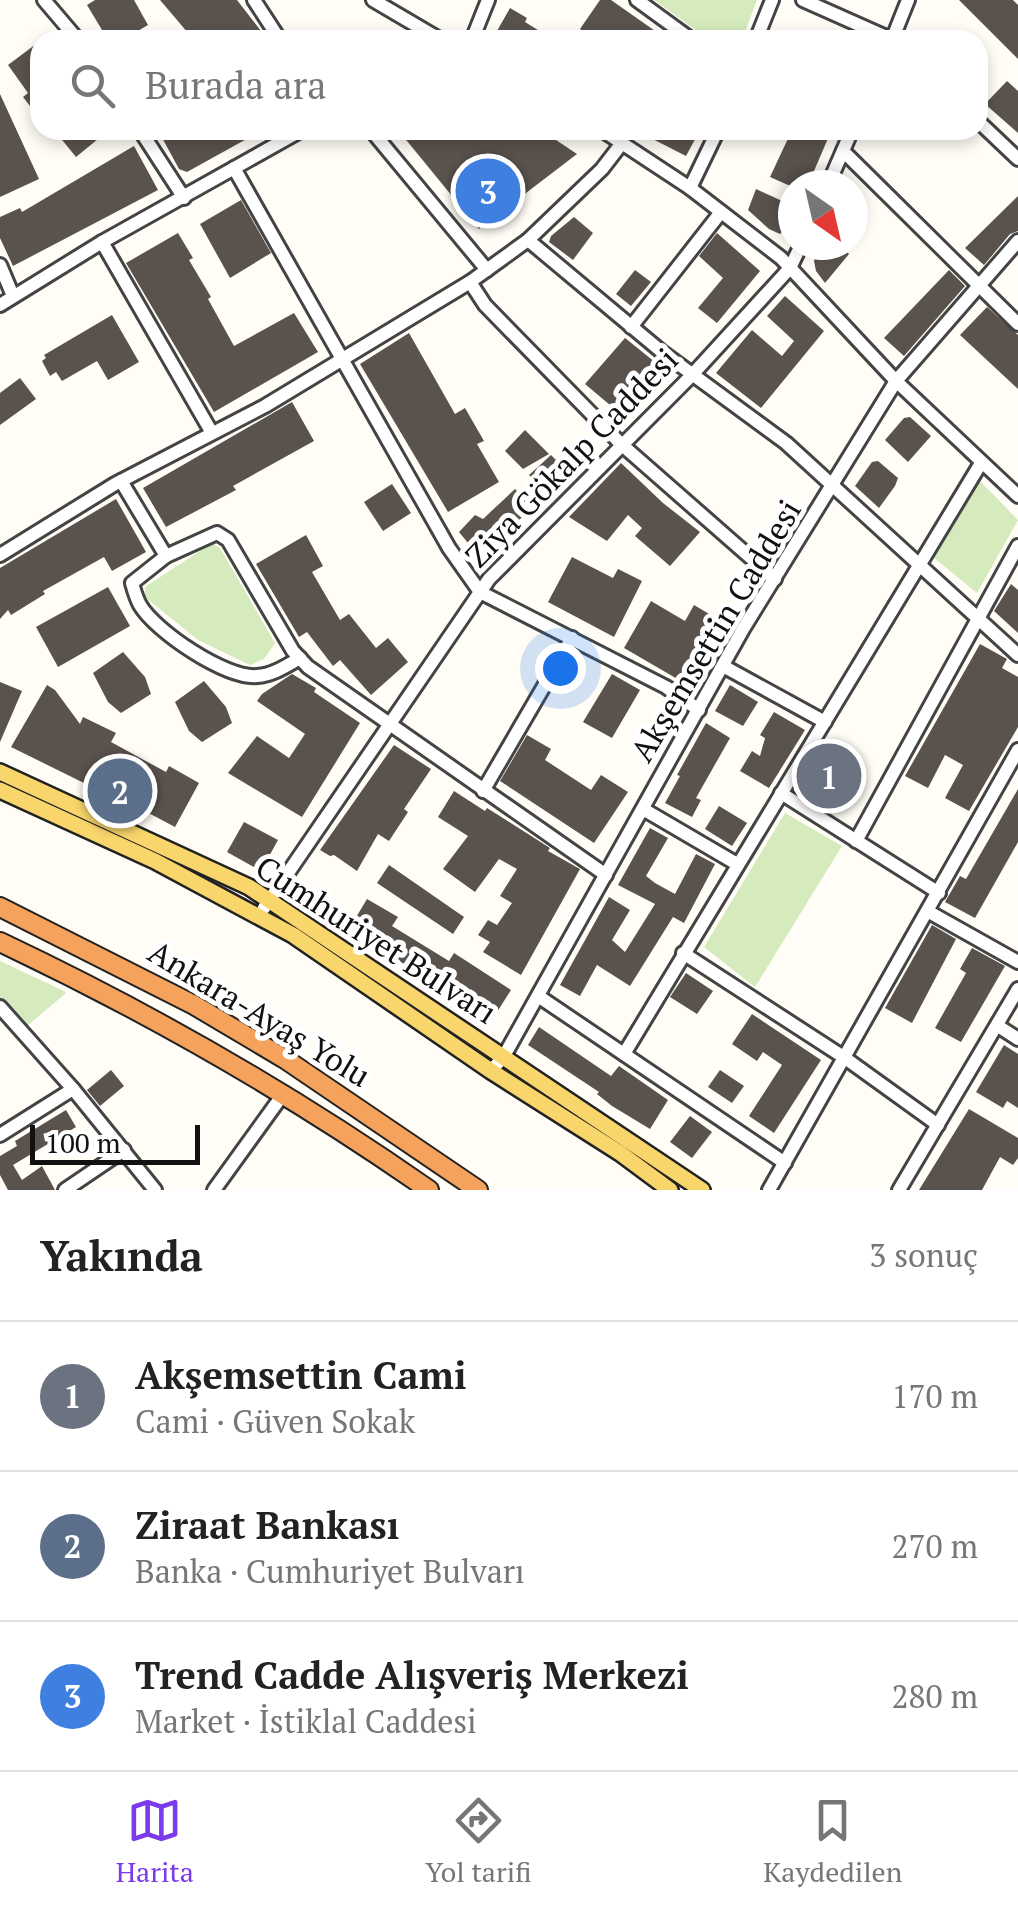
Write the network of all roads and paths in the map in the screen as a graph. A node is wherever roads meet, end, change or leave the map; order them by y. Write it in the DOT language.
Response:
graph roads {
  1 [pos="254,0"];
  2 [pos="373,0"];
  3 [pos="488,0"];
  4 [pos="637,0"];
  5 [pos="772,0"];
  6 [pos="804,0"];
  7 [pos="908,0"];
  8 [pos="47,1"];
  9 [pos="70,30"];
  10 [pos="274,30"];
  11 [pos="424,30"];
  12 [pos="476,30"];
  13 [pos="678,30"];
  14 [pos="760,30"];
  15 [pos="870,30"];
  16 [pos="896,30"];
  17 [pos="988,130"];
  18 [pos="146,140"];
  19 [pos="284,140"];
  20 [pos="379,140"];
  21 [pos="617,140"];
  22 [pos="713,140"];
  23 [pos="848,140"];
  24 [pos="622,143"];
  25 [pos="843,151"];
  26 [pos="1018,159"];
  27 [pos="234,168"];
  28 [pos="835,170"];
  29 [pos="690,188"];
  30 [pos="184,198"];
  31 [pos="721,212"];
  32 [pos="528,240"];
  33 [pos="1018,241"];
  34 [pos="102,242"];
  35 [pos="794,260"];
  36 [pos="0,266"];
  37 [pos="790,268"];
  38 [pos="487,270"];
  39 [pos="470,282"];
  40 [pos="978,286"];
  41 [pos="13,296"];
  42 [pos="0,305"];
  43 [pos="1018,324"];
  44 [pos="631,327"];
  45 [pos="342,358"];
  46 [pos="692,374"];
  47 [pos="896,382"];
  48 [pos="212,433"];
  49 [pos="622,444"];
  50 [pos="982,463"];
  51 [pos="121,481"];
  52 [pos="834,485"];
  53 [pos="1018,496"];
  54 [pos="1018,546"];
  55 [pos="0,555"];
  56 [pos="166,556"];
  57 [pos="921,565"];
  58 [pos="775,579"];
  59 [pos="480,592"];
  60 [pos="979,619"];
  61 [pos="572,638"];
  62 [pos="1018,655"];
  63 [pos="300,658"];
  64 [pos="723,666"];
  65 [pos="698,710"];
  66 [pos="824,722"];
  67 [pos="390,726"];
  68 [pos="1018,750"];
  69 [pos="0,772"];
  70 [pos="0,790"];
  71 [pos="484,791"];
  72 [pos="781,793"];
  73 [pos="643,809"];
  74 [pos="856,840"];
  75 [pos="737,864"];
  76 [pos="606,875"];
  77 [pos="939,892"];
  78 [pos="268,900"];
  79 [pos="0,907"];
  80 [pos="929,912"];
  81 [pos="259,917"];
  82 [pos="0,942"];
  83 [pos="683,953"];
  84 [pos="1018,962"];
  85 [pos="1018,988"];
  86 [pos="538,996"];
  87 [pos="1,1009"];
  88 [pos="998,1026"];
  89 [pos="1018,1039"];
  90 [pos="624,1054"];
  91 [pos="504,1056"];
  92 [pos="845,1058"];
  93 [pos="490,1071"];
  94 [pos="73,1089"];
  95 [pos="284,1093"];
  96 [pos="938,1125"];
  97 [pos="0,1136"];
  98 [pos="124,1150"];
  99 [pos="785,1162"];
  100 [pos="65,1190"];
  101 [pos="156,1190"];
  102 [pos="214,1190"];
  103 [pos="429,1190"];
  104 [pos="478,1190"];
  105 [pos="670,1190"];
  106 [pos="702,1190"];
  107 [pos="769,1190"];
  108 [pos="900,1190"];
  1 -- 10 [label="street"];
  2 -- 11 [label="street"];
  3 -- 12 [label="street"];
  4 -- 13 [label="street"];
  5 -- 14 [label="street"];
  6 -- 15 [label="street"];
  7 -- 16 [label="street"];
  8 -- 9 [label="street"];
  17 -- 26 [label="street"];
  18 -- 30 [label="street"];
  19 -- 27 [label="street"];
  20 -- 38 [label="street"];
  21 -- 24 [label="street"];
  22 -- 29 [label="street"];
  23 -- 25 [label="street"];
  24 -- 29 [label="street"];
  24 -- 32 [label="street"];
  25 -- 28 [label="street"];
  25 -- 40 [label="street"];
  27 -- 30 [label="street"];
  27 -- 45 [label="street"];
  29 -- 31 [label="street"];
  30 -- 34 [label="street"];
  31 -- 37 [label="street"];
  31 -- 44 [label="street"];
  32 -- 38 [label="street"];
  32 -- 44 [label="street"];
  33 -- 40 [label="street, Akşemsettin Caddesi"];
  34 -- 41 [label="street"];
  34 -- 48 [label="street"];
  35 -- 37 [label="street, Ziya Gökalp Caddesi"];
  36 -- 41 [label="street"];
  37 -- 46 [label="street, Ziya Gökalp Caddesi"];
  37 -- 47 [label="street"];
  38 -- 39 [label="street"];
  39 -- 45 [label="street"];
  39 -- 49 [label="street"];
  40 -- 43 [label="street"];
  40 -- 47 [label="street, Akşemsettin Caddesi"];
  41 -- 42 [label="street"];
  44 -- 46 [label="street"];
  45 -- 48 [label="street"];
  45 -- 59 [label="street"];
  46 -- 49 [label="street, Ziya Gökalp Caddesi"];
  46 -- 52 [label="street"];
  47 -- 50 [label="street"];
  47 -- 52 [label="street, Akşemsettin Caddesi"];
  48 -- 51 [label="street"];
  49 -- 58 [label="street"];
  49 -- 59 [label="street, Ziya Gökalp Caddesi"];
  50 -- 53 [label="street"];
  50 -- 57 [label="street"];
  51 -- 55 [label="street"];
  51 -- 56 [label="street"];
  52 -- 57 [label="street"];
  52 -- 58 [label="street, Akşemsettin Caddesi"];
  54 -- 60 [label="street"];
  56 -- 63 [label="street"];
  56 -- 63 [label="street"];
  57 -- 60 [label="street"];
  57 -- 66 [label="street"];
  58 -- 64 [label="street, Akşemsettin Caddesi"];
  59 -- 61 [label="street"];
  59 -- 67 [label="street, Ziya Gökalp Caddesi"];
  60 -- 62 [label="street"];
  60 -- 74 [label="street"];
  61 -- 65 [label="street"];
  61 -- 71 [label="street"];
  63 -- 67 [label="street"];
  64 -- 65 [label="street, Akşemsettin Caddesi"];
  64 -- 66 [label="street"];
  65 -- 73 [label="street, Akşemsettin Caddesi"];
  66 -- 72 [label="street"];
  67 -- 71 [label="street"];
  67 -- 78 [label="street, Ziya Gökalp Caddesi"];
  68 -- 77 [label="street"];
  69 -- 78 [label="main road, Cumhuriyet Bulvarı"];
  70 -- 81 [label="main road, Cumhuriyet Bulvarı"];
  71 -- 76 [label="street"];
  72 -- 74 [label="street"];
  72 -- 75 [label="street"];
  73 -- 75 [label="street"];
  73 -- 76 [label="street, Akşemsettin Caddesi"];
  74 -- 77 [label="street"];
  75 -- 83 [label="street"];
  76 -- 86 [label="street, Akşemsettin Caddesi"];
  77 -- 80 [label="street"];
  78 -- 81 [label="street, Ziya Gökalp Caddesi"];
  78 -- 91 [label="main road, Cumhuriyet Bulvarı"];
  79 -- 104 [label="highway, Ankara-Ayaş Yolu"];
  80 -- 84 [label="street"];
  80 -- 92 [label="street"];
  81 -- 93 [label="main road, Cumhuriyet Bulvarı"];
  82 -- 95 [label="highway, Ankara-Ayaş Yolu"];
  83 -- 90 [label="street"];
  83 -- 92 [label="street"];
  85 -- 88 [label="street"];
  86 -- 90 [label="street"];
  86 -- 91 [label="street, Akşemsettin Caddesi"];
  87 -- 94 [label="street"];
  88 -- 89 [label="street"];
  88 -- 96 [label="street"];
  90 -- 99 [label="street"];
  91 -- 93 [label="street, Akşemsettin Caddesi"];
  91 -- 106 [label="main road, Cumhuriyet Bulvarı"];
  92 -- 96 [label="street"];
  92 -- 99 [label="street"];
  93 -- 105 [label="main road, Cumhuriyet Bulvarı"];
  94 -- 97 [label="street"];
  94 -- 98 [label="street"];
  95 -- 102 [label="street"];
  95 -- 103 [label="highway, Ankara-Ayaş Yolu"];
  96 -- 108 [label="street"];
  98 -- 100 [label="street"];
  98 -- 101 [label="street"];
  99 -- 107 [label="street"];
}
